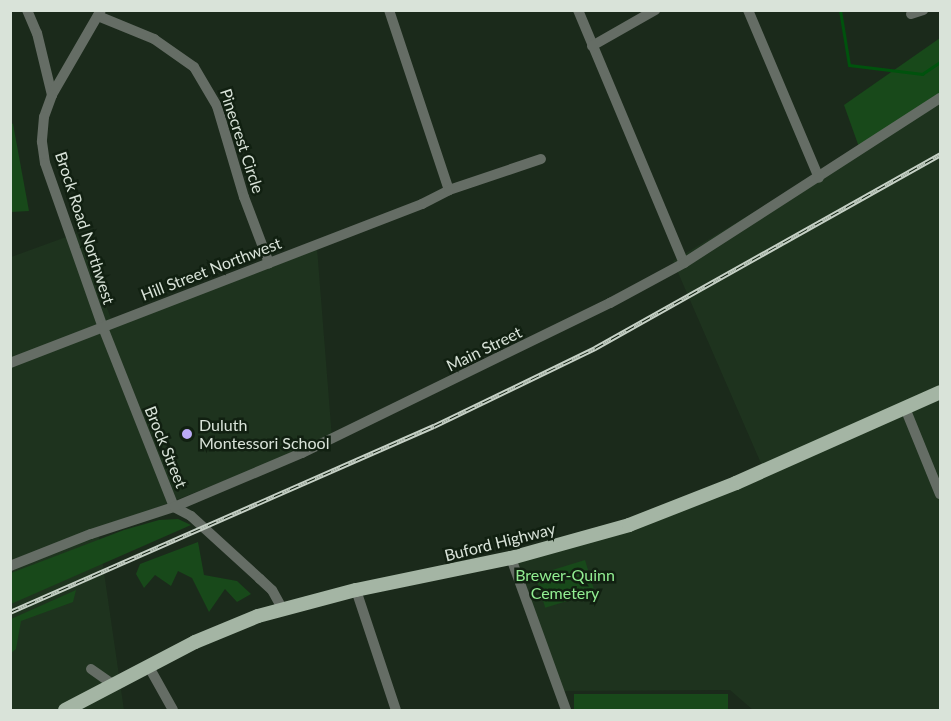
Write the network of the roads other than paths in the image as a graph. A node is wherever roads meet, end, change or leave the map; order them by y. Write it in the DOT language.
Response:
graph roads {
  1 [pos="27,10"];
  2 [pos="389,10"];
  3 [pos="578,10"];
  4 [pos="654,10"];
  5 [pos="748,10"];
  6 [pos="923,10"];
  7 [pos="99,13"];
  8 [pos="911,14"];
  9 [pos="592,46"];
  10 [pos="52,95"];
  11 [pos="940,98"];
  12 [pos="541,159"];
  13 [pos="819,178"];
  14 [pos="449,190"];
  15 [pos="269,263"];
  16 [pos="684,263"];
  17 [pos="102,325"];
  18 [pos="10,363"];
  19 [pos="940,392"];
  20 [pos="905,408"];
  21 [pos="940,494"];
  22 [pos="174,507"];
  23 [pos="511,558"];
  24 [pos="10,566"];
  25 [pos="356,590"];
  26 [pos="282,608"];
  27 [pos="149,667"];
  28 [pos="91,669"];
  29 [pos="114,685"];
  30 [pos="65,711"];
  31 [pos="173,711"];
  32 [pos="396,711"];
  33 [pos="566,711"];
  1 -- 10 [label="street"];
  2 -- 14 [label="street"];
  3 -- 9 [label="street"];
  4 -- 9 [label="street"];
  5 -- 13 [label="street"];
  6 -- 8 [label="street"];
  7 -- 10 [label="street, Brock Road Northwest"];
  7 -- 15 [label="street, Pinecrest Circle"];
  9 -- 16 [label="street"];
  10 -- 17 [label="street, Brock Road Northwest"];
  11 -- 13 [label="street, Main Street"];
  12 -- 14 [label="street"];
  13 -- 16 [label="street, Main Street"];
  14 -- 15 [label="street, Hill Street Northwest"];
  15 -- 17 [label="street, Hill Street Northwest"];
  16 -- 22 [label="street, Main Street"];
  17 -- 18 [label="street, Hill Street Northwest"];
  17 -- 22 [label="street, Brock Street"];
  19 -- 20 [label="main road, Buford Highway"];
  20 -- 21 [label="street"];
  20 -- 23 [label="main road, Buford Highway"];
  22 -- 24 [label="street, Main Street"];
  22 -- 26 [label="street, Brock Street"];
  23 -- 25 [label="main road, Buford Highway"];
  23 -- 33 [label="street"];
  25 -- 26 [label="main road, Buford Highway"];
  25 -- 32 [label="street"];
  26 -- 27 [label="main road, Buford Highway"];
  27 -- 29 [label="main road, Buford Highway"];
  27 -- 31 [label="street"];
  28 -- 29 [label="street"];
  29 -- 30 [label="main road, Buford Highway"];
}
